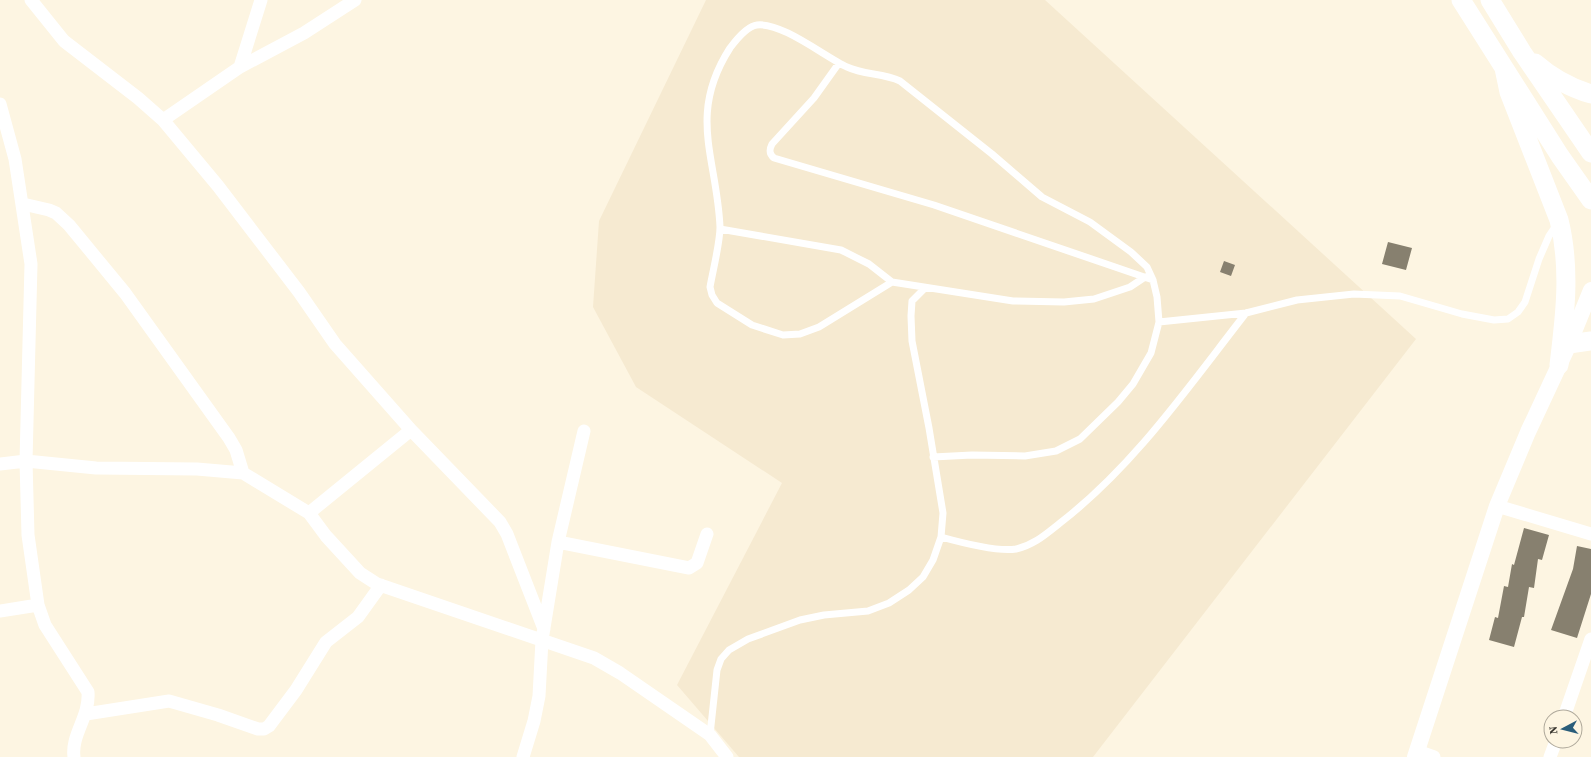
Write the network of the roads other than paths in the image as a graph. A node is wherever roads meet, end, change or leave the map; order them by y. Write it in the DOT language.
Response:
graph roads {
  1 [pos="31,0"];
  2 [pos="261,0"];
  3 [pos="356,0"];
  4 [pos="1461,0"];
  5 [pos="1490,0"];
  6 [pos="1522,52"];
  7 [pos="839,63"];
  8 [pos="240,68"];
  9 [pos="1504,68"];
  10 [pos="1591,94"];
  11 [pos="0,104"];
  12 [pos="162,120"];
  13 [pos="1591,153"];
  14 [pos="1591,200"];
  15 [pos="23,204"];
  16 [pos="1559,220"];
  17 [pos="720,228"];
  18 [pos="1144,277"];
  19 [pos="1153,280"];
  20 [pos="892,282"];
  21 [pos="925,288"];
  22 [pos="1591,290"];
  23 [pos="1246,313"];
  24 [pos="1159,322"];
  25 [pos="1591,341"];
  26 [pos="1569,344"];
  27 [pos="1559,365"];
  28 [pos="411,430"];
  29 [pos="584,431"];
  30 [pos="933,457"];
  31 [pos="26,461"];
  32 [pos="0,464"];
  33 [pos="243,473"];
  34 [pos="1497,506"];
  35 [pos="309,513"];
  36 [pos="707,534"];
  37 [pos="1591,534"];
  38 [pos="941,537"];
  39 [pos="558,542"];
  40 [pos="380,585"];
  41 [pos="38,605"];
  42 [pos="0,611"];
  43 [pos="543,634"];
  44 [pos="1591,639"];
  45 [pos="1567,709"];
  46 [pos="86,714"];
  47 [pos="710,735"];
  48 [pos="1416,754"];
  49 [pos="74,757"];
  50 [pos="523,757"];
  51 [pos="726,757"];
  52 [pos="1434,757"];
  1 -- 12 [label="street"];
  2 -- 8 [label="street"];
  3 -- 8 [label="street"];
  4 -- 9 [label="main road"];
  5 -- 6 [label="main road"];
  6 -- 10 [label="main road"];
  6 -- 13 [label="main road"];
  7 -- 17 [label="lane"];
  7 -- 18 [label="lane"];
  7 -- 19 [label="lane"];
  8 -- 12 [label="street"];
  9 -- 14 [label="main road"];
  9 -- 16 [label="main road"];
  11 -- 15 [label="street"];
  12 -- 28 [label="street"];
  15 -- 31 [label="street"];
  15 -- 33 [label="street"];
  16 -- 23 [label="lane"];
  16 -- 27 [label="main road"];
  17 -- 20 [label="lane"];
  17 -- 20 [label="lane"];
  18 -- 19 [label="lane"];
  18 -- 21 [label="lane"];
  19 -- 24 [label="lane"];
  20 -- 21 [label="lane"];
  21 -- 30 [label="lane"];
  22 -- 26 [label="street"];
  23 -- 24 [label="lane"];
  23 -- 38 [label="lane"];
  24 -- 30 [label="lane"];
  25 -- 26 [label="main road"];
  26 -- 27 [label="street"];
  27 -- 34 [label="street"];
  28 -- 35 [label="street"];
  28 -- 43 [label="street"];
  29 -- 39 [label="street"];
  30 -- 38 [label="lane"];
  31 -- 32 [label="street"];
  31 -- 33 [label="street"];
  31 -- 41 [label="street"];
  33 -- 35 [label="street"];
  34 -- 37 [label="street"];
  34 -- 48 [label="street"];
  35 -- 40 [label="street"];
  36 -- 39 [label="street"];
  38 -- 47 [label="lane"];
  39 -- 43 [label="street"];
  40 -- 43 [label="street"];
  40 -- 46 [label="street"];
  41 -- 42 [label="street"];
  41 -- 46 [label="street"];
  43 -- 47 [label="street"];
  43 -- 50 [label="street"];
  44 -- 45 [label="street"];
  46 -- 49 [label="street"];
  47 -- 51 [label="street"];
  48 -- 52 [label="street"];
}
